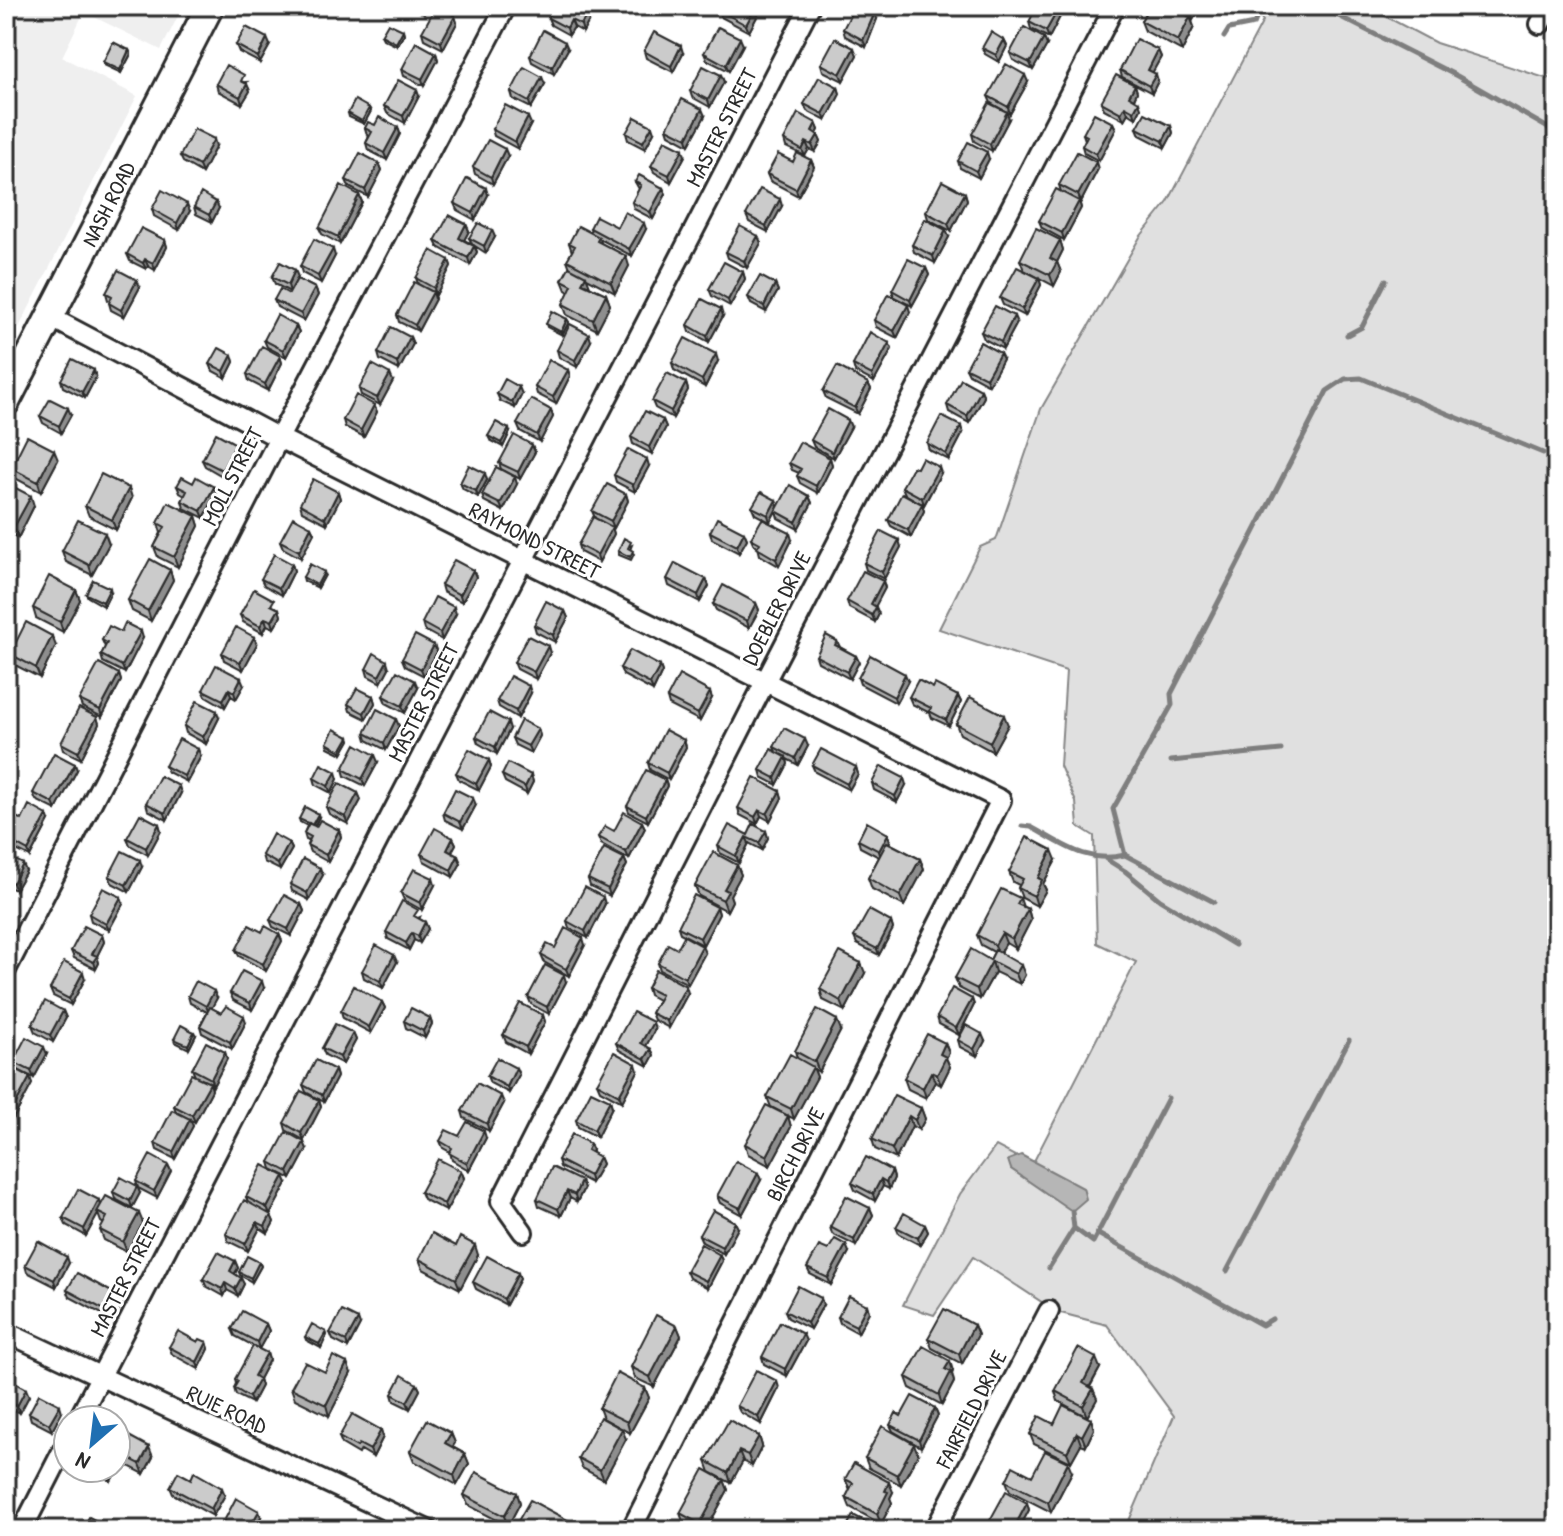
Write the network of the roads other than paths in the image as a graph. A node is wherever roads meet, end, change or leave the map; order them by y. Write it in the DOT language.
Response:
graph roads {
  1 [pos="210,6"];
  2 [pos="506,6"];
  3 [pos="810,6"];
  4 [pos="1115,6"];
  5 [pos="1550,6"];
  6 [pos="1540,24"];
  7 [pos="50,317"];
  8 [pos="6,402"];
  9 [pos="279,438"];
  10 [pos="523,561"];
  11 [pos="765,682"];
  12 [pos="1001,800"];
  13 [pos="6,970"];
  14 [pos="523,1232"];
  15 [pos="1049,1311"];
  16 [pos="6,1332"];
  17 [pos="100,1377"];
  18 [pos="86,1404"];
  19 [pos="52,1471"];
  20 [pos="22,1530"];
  21 [pos="428,1530"];
  22 [pos="631,1530"];
  23 [pos="935,1530"];
  1 -- 7 [label="main road, NASH ROAD"];
  2 -- 9 [label="street, MOLL STREET"];
  3 -- 10 [label="street, MASTER STREET"];
  4 -- 11 [label="street, DOEBLER DRIVE"];
  5 -- 6 [label="street"];
  7 -- 8 [label="main road, NASH ROAD"];
  7 -- 9 [label="street, RAYMOND STREET"];
  9 -- 10 [label="street, RAYMOND STREET"];
  9 -- 13 [label="street, MOLL STREET"];
  10 -- 11 [label="street, RAYMOND STREET"];
  10 -- 17 [label="street, MASTER STREET"];
  11 -- 12 [label="street, RAYMOND STREET"];
  11 -- 14 [label="street, DOEBLER DRIVE"];
  12 -- 22 [label="street, BIRCH DRIVE"];
  15 -- 23 [label="street, FAIRFIELD DRIVE"];
  16 -- 17 [label="street, RUIE ROAD"];
  17 -- 18 [label="street, MASTER STREET"];
  17 -- 21 [label="street, RUIE ROAD"];
  19 -- 20 [label="street"];
}
